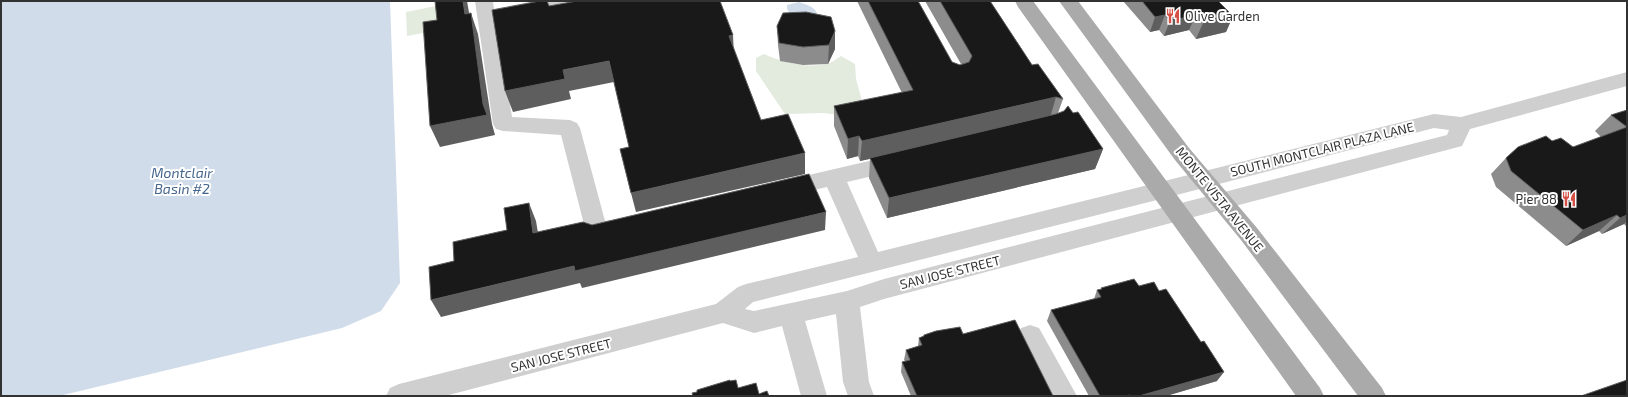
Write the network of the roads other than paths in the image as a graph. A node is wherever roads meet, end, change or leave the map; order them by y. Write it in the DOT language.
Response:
graph roads {
  1 [pos="568,1"];
  2 [pos="1024,1"];
  3 [pos="1068,1"];
  4 [pos="485,9"];
  5 [pos="1627,79"];
  6 [pos="1461,124"];
  7 [pos="919,157"];
  8 [pos="834,177"];
  9 [pos="1204,180"];
  10 [pos="1161,191"];
  11 [pos="765,193"];
  12 [pos="1222,202"];
  13 [pos="1178,214"];
  14 [pos="635,223"];
  15 [pos="872,263"];
  16 [pos="847,301"];
  17 [pos="723,313"];
  18 [pos="791,314"];
  19 [pos="1030,336"];
  20 [pos="399,396"];
  21 [pos="814,396"];
  22 [pos="861,396"];
  23 [pos="1064,396"];
  24 [pos="1311,396"];
  25 [pos="1373,396"];
  1 -- 4 [label="street"];
  2 -- 10 [label="main road"];
  3 -- 9 [label="main road, MONTE VISTA AVENUE"];
  4 -- 14 [label="street"];
  5 -- 6 [label="street, SOUTH MONTCLAIR PLAZA LANE"];
  6 -- 9 [label="street, SOUTH MONTCLAIR PLAZA LANE"];
  6 -- 12 [label="street, SOUTH MONTCLAIR PLAZA LANE"];
  7 -- 8 [label="street"];
  8 -- 11 [label="street"];
  8 -- 15 [label="street"];
  9 -- 10 [label="street, SOUTH MONTCLAIR PLAZA LANE"];
  9 -- 12 [label="main road, MONTE VISTA AVENUE"];
  10 -- 13 [label="main road"];
  10 -- 15 [label="street, SAN JOSE STREET"];
  12 -- 13 [label="street, SOUTH MONTCLAIR PLAZA LANE"];
  12 -- 25 [label="main road, MONTE VISTA AVENUE"];
  13 -- 16 [label="street, SAN JOSE STREET"];
  13 -- 24 [label="main road"];
  15 -- 17 [label="street, SAN JOSE STREET"];
  16 -- 18 [label="street, SAN JOSE STREET"];
  16 -- 22 [label="street"];
  17 -- 18 [label="street, SAN JOSE STREET"];
  17 -- 20 [label="street, SAN JOSE STREET"];
  18 -- 21 [label="street"];
  19 -- 23 [label="street"];
}
